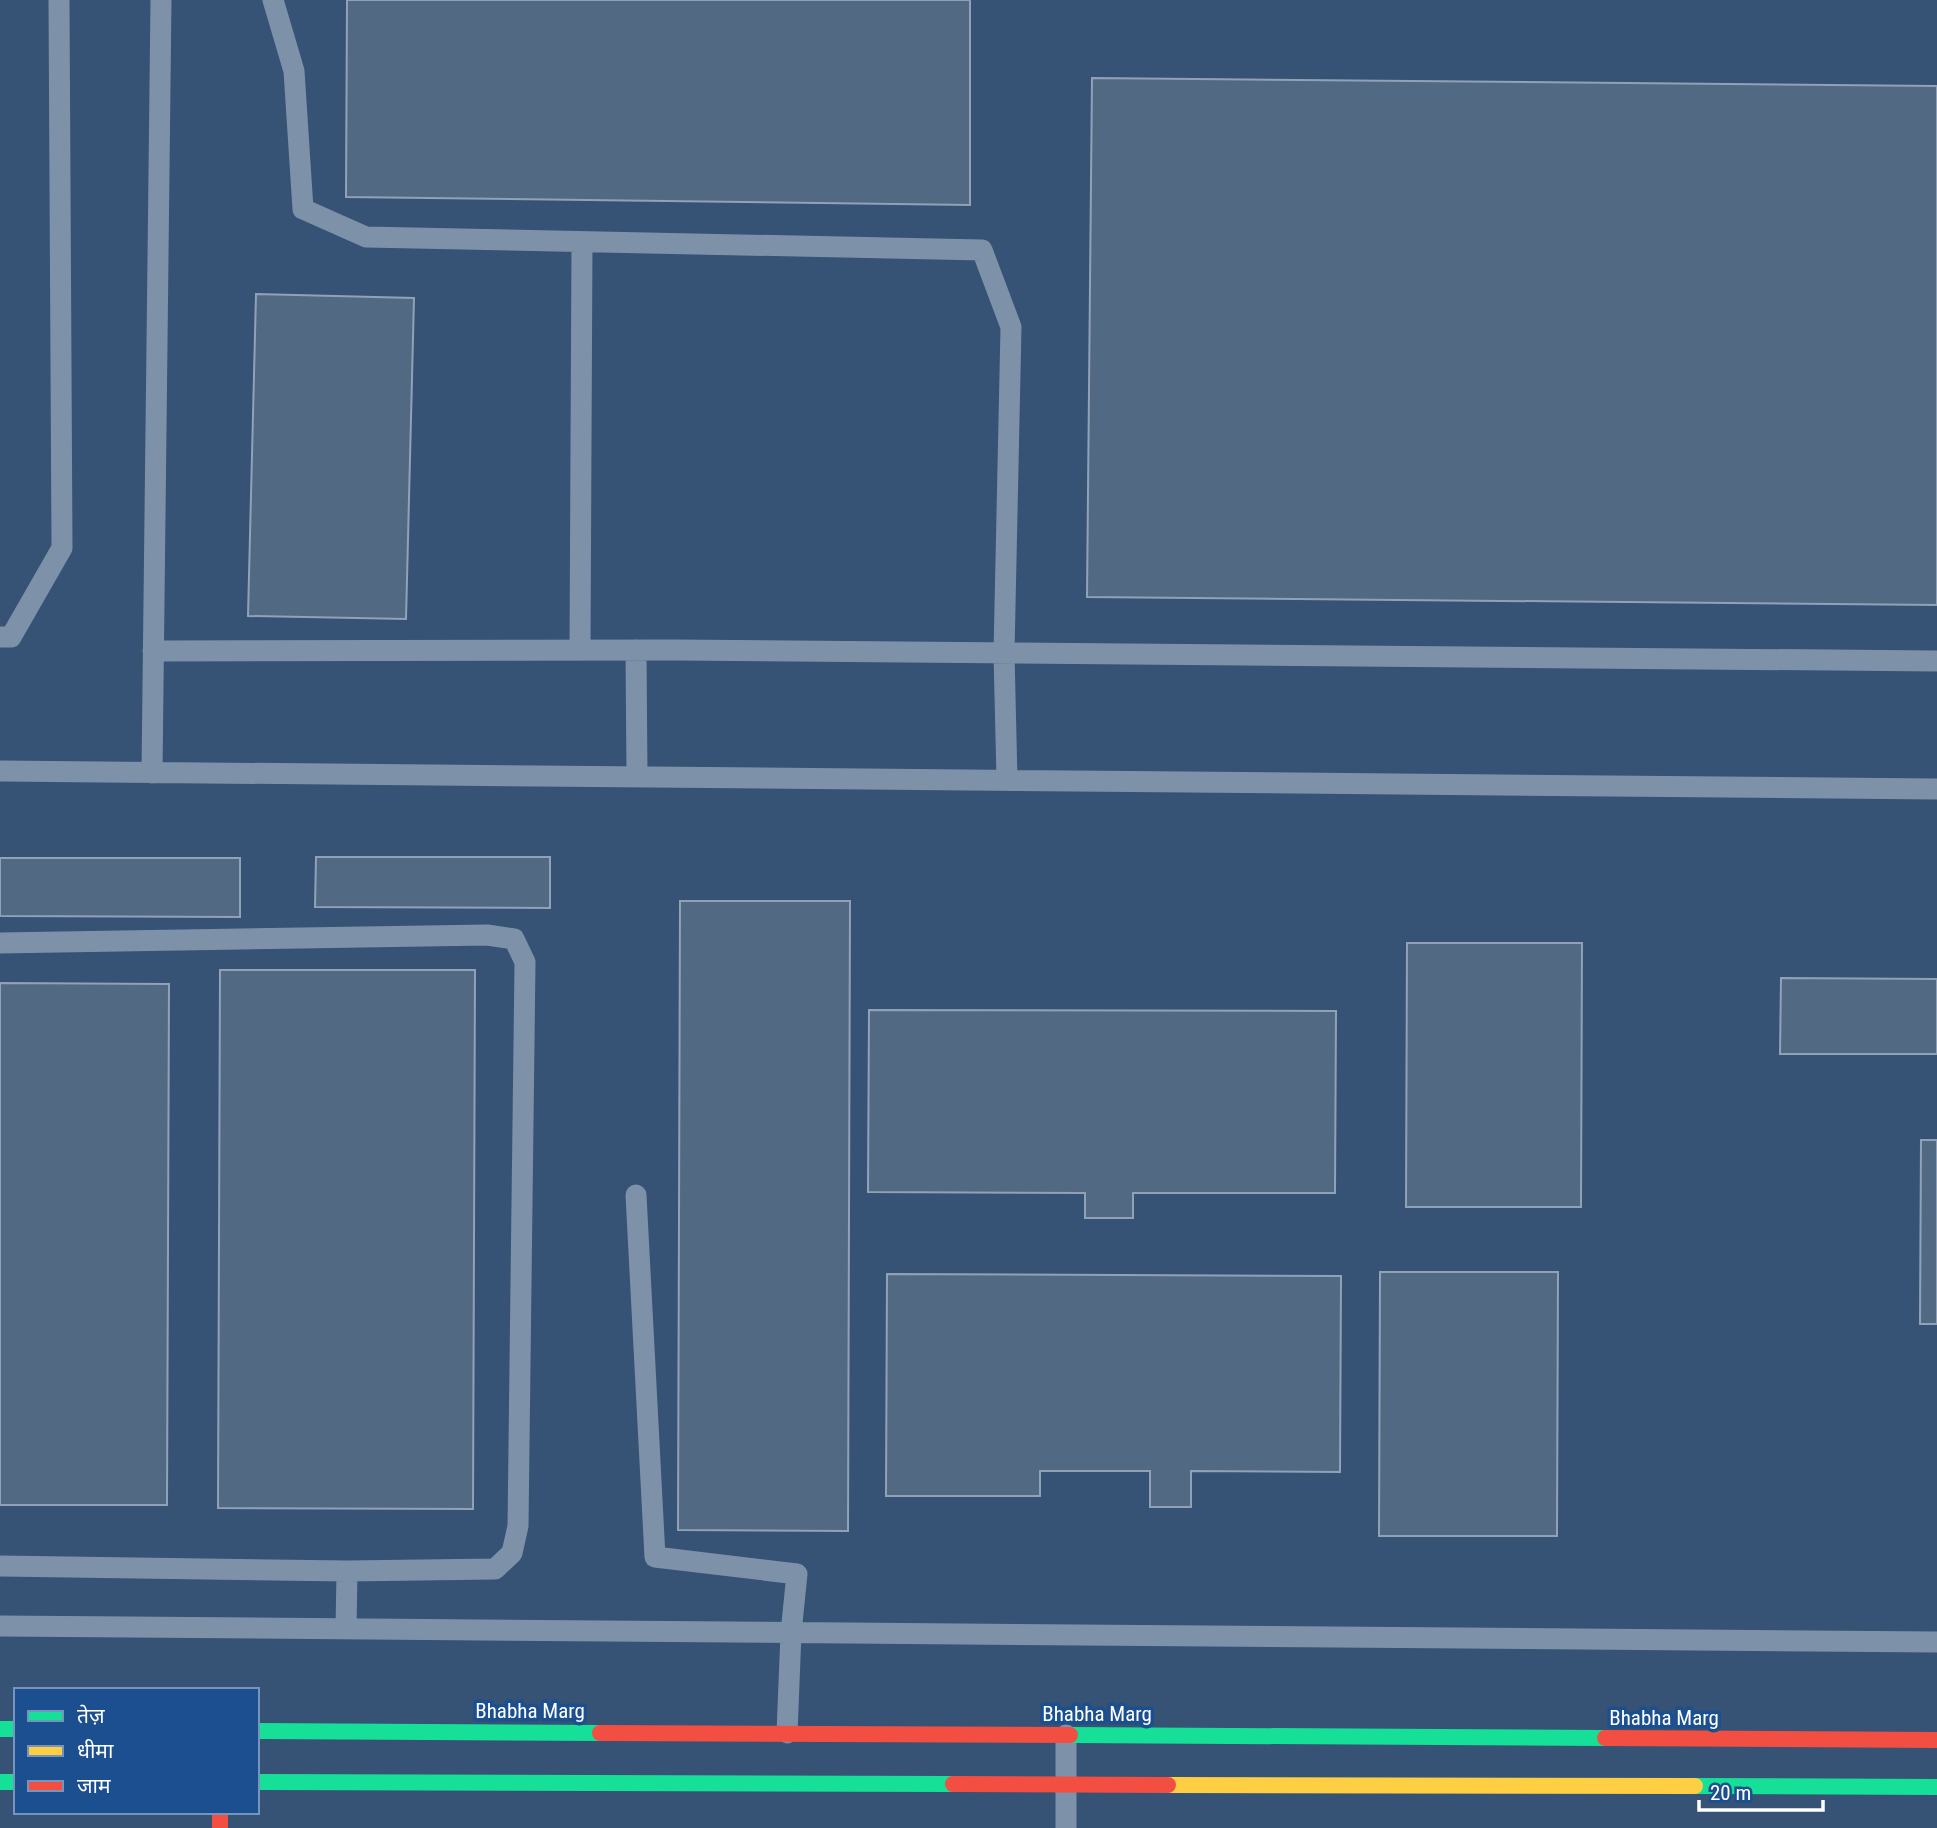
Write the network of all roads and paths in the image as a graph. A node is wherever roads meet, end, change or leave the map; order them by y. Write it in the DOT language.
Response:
graph roads {
  1 [pos="59,0"];
  2 [pos="161,0"];
  3 [pos="273,0"];
  4 [pos="582,242"];
  5 [pos="0,637"];
  6 [pos="580,650"];
  7 [pos="636,650"];
  8 [pos="153,652"];
  9 [pos="1004,653"];
  10 [pos="1937,661"];
  11 [pos="0,771"];
  12 [pos="152,773"];
  13 [pos="637,777"];
  14 [pos="1007,780"];
  15 [pos="1937,789"];
  16 [pos="0,943"];
  17 [pos="636,1195"];
  18 [pos="0,1566"];
  19 [pos="347,1571"];
  20 [pos="0,1626"];
  21 [pos="346,1629"];
  22 [pos="791,1633"];
  23 [pos="1937,1642"];
  24 [pos="259,1731"];
  25 [pos="787,1733"];
  26 [pos="1066,1735"];
  27 [pos="1937,1740"];
  28 [pos="259,1782"];
  29 [pos="1066,1785"];
  30 [pos="1937,1787"];
  31 [pos="1066,1828"];
  1 -- 5 [label="lane"];
  2 -- 8 [label="lane"];
  3 -- 4 [label="lane"];
  4 -- 6 [label="lane"];
  4 -- 9 [label="lane"];
  6 -- 7 [label="lane"];
  6 -- 8 [label="lane"];
  7 -- 9 [label="lane"];
  7 -- 13 [label="lane"];
  8 -- 12 [label="lane"];
  9 -- 10 [label="lane"];
  9 -- 14 [label="lane"];
  11 -- 12 [label="lane"];
  12 -- 13 [label="lane"];
  13 -- 14 [label="lane"];
  14 -- 15 [label="lane"];
  16 -- 19 [label="lane"];
  17 -- 22 [label="lane"];
  18 -- 19 [label="lane"];
  19 -- 21 [label="lane"];
  20 -- 21 [label="lane"];
  21 -- 22 [label="lane"];
  22 -- 23 [label="lane"];
  22 -- 25 [label="lane"];
  24 -- 25 [label="street, Bhabha Marg"];
  25 -- 26 [label="street, Bhabha Marg"];
  26 -- 27 [label="street, Bhabha Marg"];
  26 -- 29 [label="lane"];
  28 -- 29 [label="street"];
  29 -- 30 [label="street"];
  29 -- 31 [label="lane"];
}
